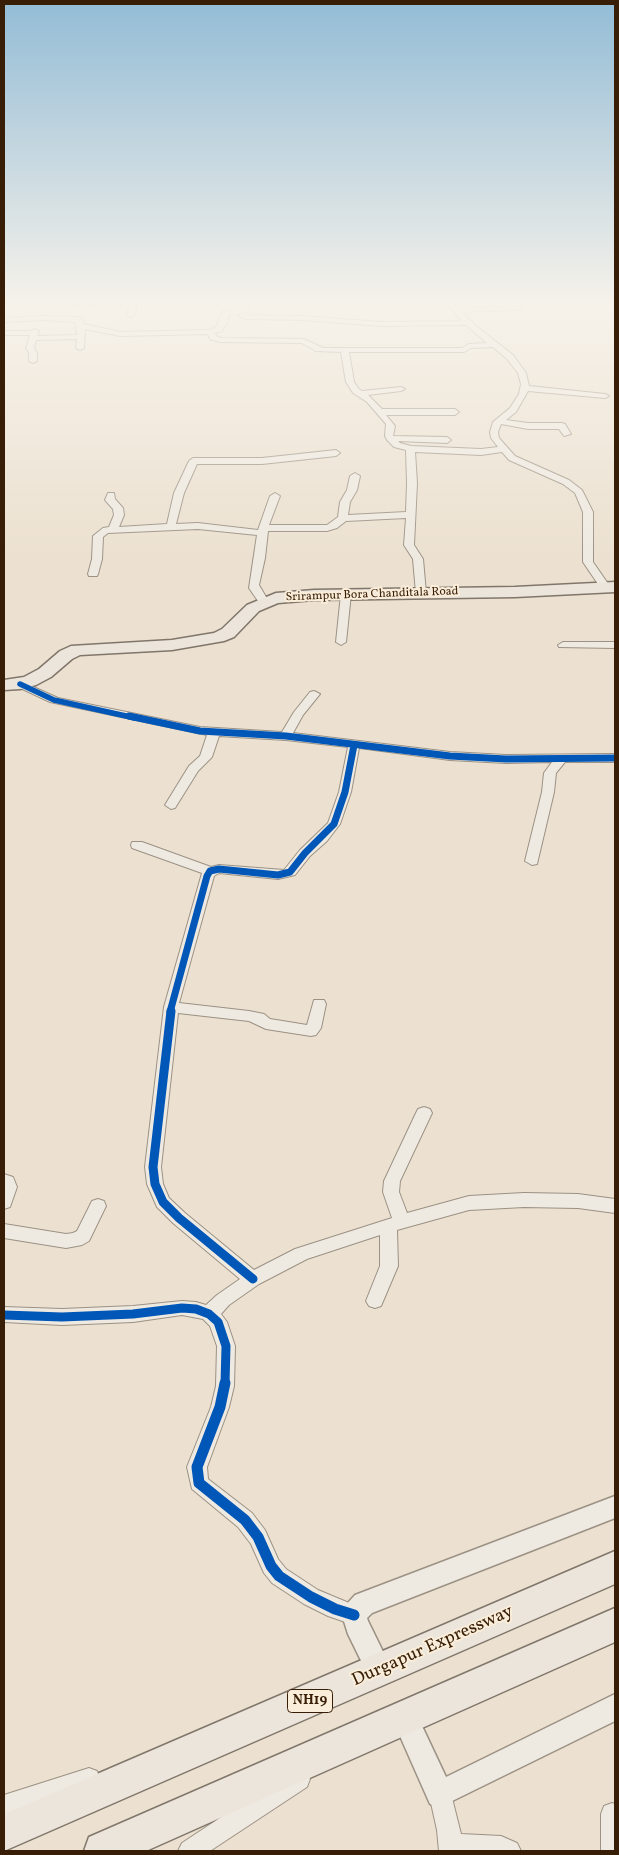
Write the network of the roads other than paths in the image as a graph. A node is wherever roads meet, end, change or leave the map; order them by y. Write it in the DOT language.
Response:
graph roads {
  1 [pos="355,388"];
  2 [pos="525,388"];
  3 [pos="401,389"];
  4 [pos="360,394"];
  5 [pos="605,396"];
  6 [pos="379,412"];
  7 [pos="455,412"];
  8 [pos="499,421"];
  9 [pos="567,434"];
  10 [pos="390,438"];
  11 [pos="447,440"];
  12 [pos="504,449"];
  13 [pos="410,450"];
  14 [pos="336,453"];
  15 [pos="355,476"];
  16 [pos="111,495"];
  17 [pos="275,496"];
  18 [pos="411,515"];
  19 [pos="343,518"];
  20 [pos="172,527"];
  21 [pos="113,529"];
  22 [pos="262,531"];
  23 [pos="93,574"];
  24 [pos="610,588"];
  25 [pos="421,593"];
  26 [pos="346,594"];
  27 [pos="264,602"];
  28 [pos="341,642"];
  29 [pos="563,645"];
  30 [pos="615,645"];
  31 [pos="12,684"];
  32 [pos="314,694"];
  33 [pos="214,732"];
  34 [pos="286,736"];
  35 [pos="354,744"];
  36 [pos="615,758"];
  37 [pos="560,759"];
  38 [pos="171,805"];
  39 [pos="137,845"];
  40 [pos="532,862"];
  41 [pos="210,871"];
  42 [pos="319,1004"];
  43 [pos="171,1007"];
  44 [pos="424,1113"];
  45 [pos="4,1180"];
  46 [pos="4,1202"];
  47 [pos="98,1206"];
  48 [pos="615,1206"];
  49 [pos="394,1223"];
  50 [pos="4,1231"];
  51 [pos="253,1279"];
  52 [pos="375,1301"];
  53 [pos="209,1314"];
  54 [pos="4,1315"];
  55 [pos="615,1507"];
  56 [pos="615,1567"];
  57 [pos="354,1615"];
  58 [pos="615,1625"];
  59 [pos="380,1670"];
  60 [pos="615,1707"];
  61 [pos="405,1718"];
  62 [pos="238,1733"];
  63 [pos="352,1742"];
  64 [pos="440,1794"];
  65 [pos="4,1806"];
  66 [pos="612,1814"];
  67 [pos="4,1833"];
  68 [pos="451,1848"];
  69 [pos="103,1851"];
  70 [pos="190,1851"];
  71 [pos="509,1851"];
  72 [pos="612,1851"];
  1 -- 4 [label="street"];
  2 -- 5 [label="street"];
  2 -- 8 [label="street"];
  3 -- 4 [label="street"];
  4 -- 6 [label="street"];
  6 -- 7 [label="street"];
  6 -- 10 [label="street"];
  8 -- 9 [label="street"];
  8 -- 12 [label="street"];
  10 -- 11 [label="street"];
  10 -- 13 [label="street"];
  12 -- 13 [label="street"];
  12 -- 24 [label="street"];
  13 -- 18 [label="street"];
  14 -- 20 [label="street"];
  15 -- 19 [label="street"];
  16 -- 21 [label="street"];
  17 -- 22 [label="street"];
  18 -- 19 [label="street"];
  18 -- 25 [label="street"];
  19 -- 22 [label="street"];
  20 -- 21 [label="street"];
  20 -- 22 [label="street"];
  21 -- 23 [label="street"];
  22 -- 27 [label="street"];
  24 -- 25 [label="main road, Srirampur Bora Chanditala Road"];
  25 -- 26 [label="main road, Srirampur Bora Chanditala Road"];
  26 -- 27 [label="main road, Srirampur Bora Chanditala Road"];
  26 -- 28 [label="street"];
  27 -- 31 [label="main road, Srirampur Bora Chanditala Road"];
  29 -- 30 [label="street"];
  31 -- 33 [label="street"];
  32 -- 34 [label="street"];
  33 -- 34 [label="street"];
  33 -- 38 [label="street"];
  34 -- 35 [label="street"];
  35 -- 37 [label="street"];
  35 -- 41 [label="street"];
  36 -- 37 [label="street"];
  37 -- 40 [label="street"];
  39 -- 41 [label="street"];
  41 -- 43 [label="street"];
  42 -- 43 [label="street"];
  43 -- 51 [label="street"];
  44 -- 49 [label="street"];
  45 -- 46 [label="street"];
  47 -- 50 [label="street"];
  48 -- 49 [label="street"];
  49 -- 51 [label="street"];
  49 -- 52 [label="street"];
  51 -- 53 [label="street"];
  53 -- 54 [label="street"];
  53 -- 57 [label="street"];
  55 -- 57 [label="street"];
  56 -- 59 [label="highway, Durgapur Expressway / NH19"];
  57 -- 59 [label="street"];
  58 -- 61 [label="highway"];
  59 -- 62 [label="highway, Durgapur Expressway / NH19"];
  60 -- 64 [label="street"];
  61 -- 63 [label="highway"];
  61 -- 64 [label="street"];
  62 -- 65 [label="street"];
  62 -- 67 [label="highway, Durgapur Expressway / NH19"];
  63 -- 69 [label="highway"];
  63 -- 70 [label="street"];
  64 -- 68 [label="street"];
  66 -- 72 [label="street"];
  68 -- 71 [label="street"];
}
